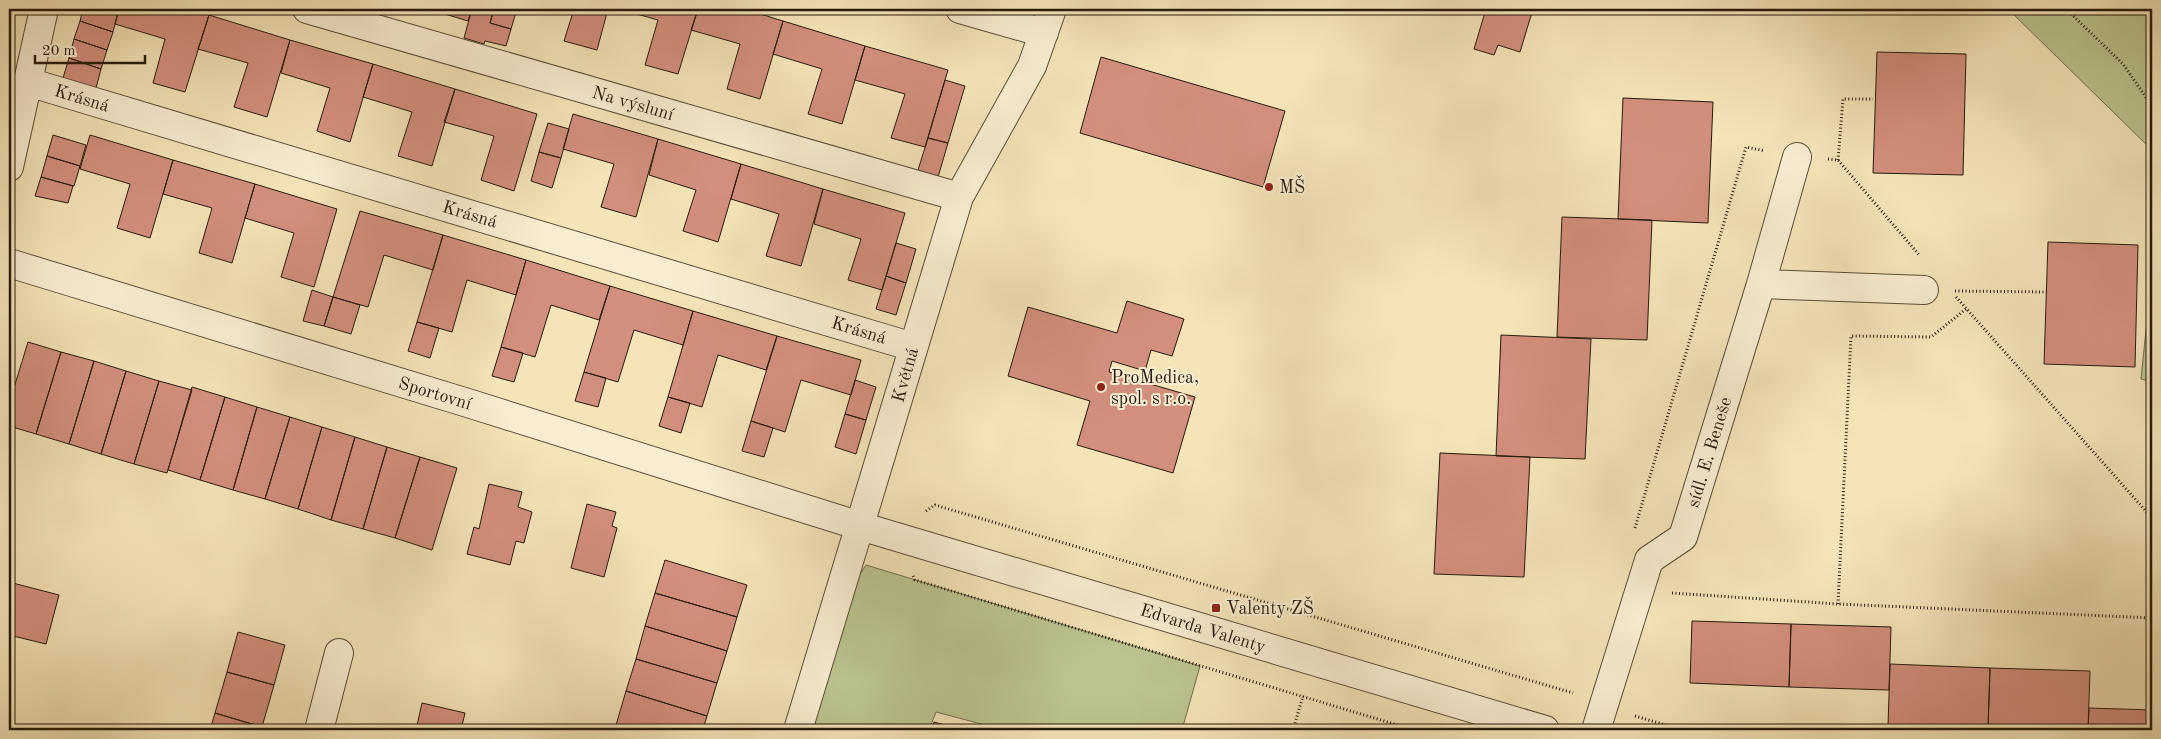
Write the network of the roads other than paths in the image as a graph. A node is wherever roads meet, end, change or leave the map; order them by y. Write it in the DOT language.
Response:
graph roads {
  1 [pos="44,9"];
  2 [pos="306,9"];
  3 [pos="960,9"];
  4 [pos="1048,21"];
  5 [pos="28,82"];
  6 [pos="1797,157"];
  7 [pos="9,167"];
  8 [pos="959,197"];
  9 [pos="9,263"];
  10 [pos="1761,284"];
  11 [pos="1924,290"];
  12 [pos="913,346"];
  13 [pos="860,526"];
  14 [pos="339,653"];
  15 [pos="319,730"];
  16 [pos="798,730"];
  17 [pos="1545,730"];
  18 [pos="1596,730"];
  1 -- 5 [label="street"];
  2 -- 8 [label="street, Na výsluní"];
  3 -- 4 [label="street"];
  4 -- 8 [label="street, Květná"];
  5 -- 7 [label="street"];
  5 -- 12 [label="street, Krásná"];
  6 -- 10 [label="street, sídl. E. Beneše"];
  8 -- 12 [label="street, Květná"];
  9 -- 13 [label="street, Sportovní"];
  10 -- 11 [label="street"];
  10 -- 18 [label="street, sídl. E. Beneše"];
  12 -- 13 [label="street, Květná"];
  13 -- 16 [label="street, Květná"];
  13 -- 17 [label="street, Edvarda Valenty"];
  14 -- 15 [label="street"];
}
